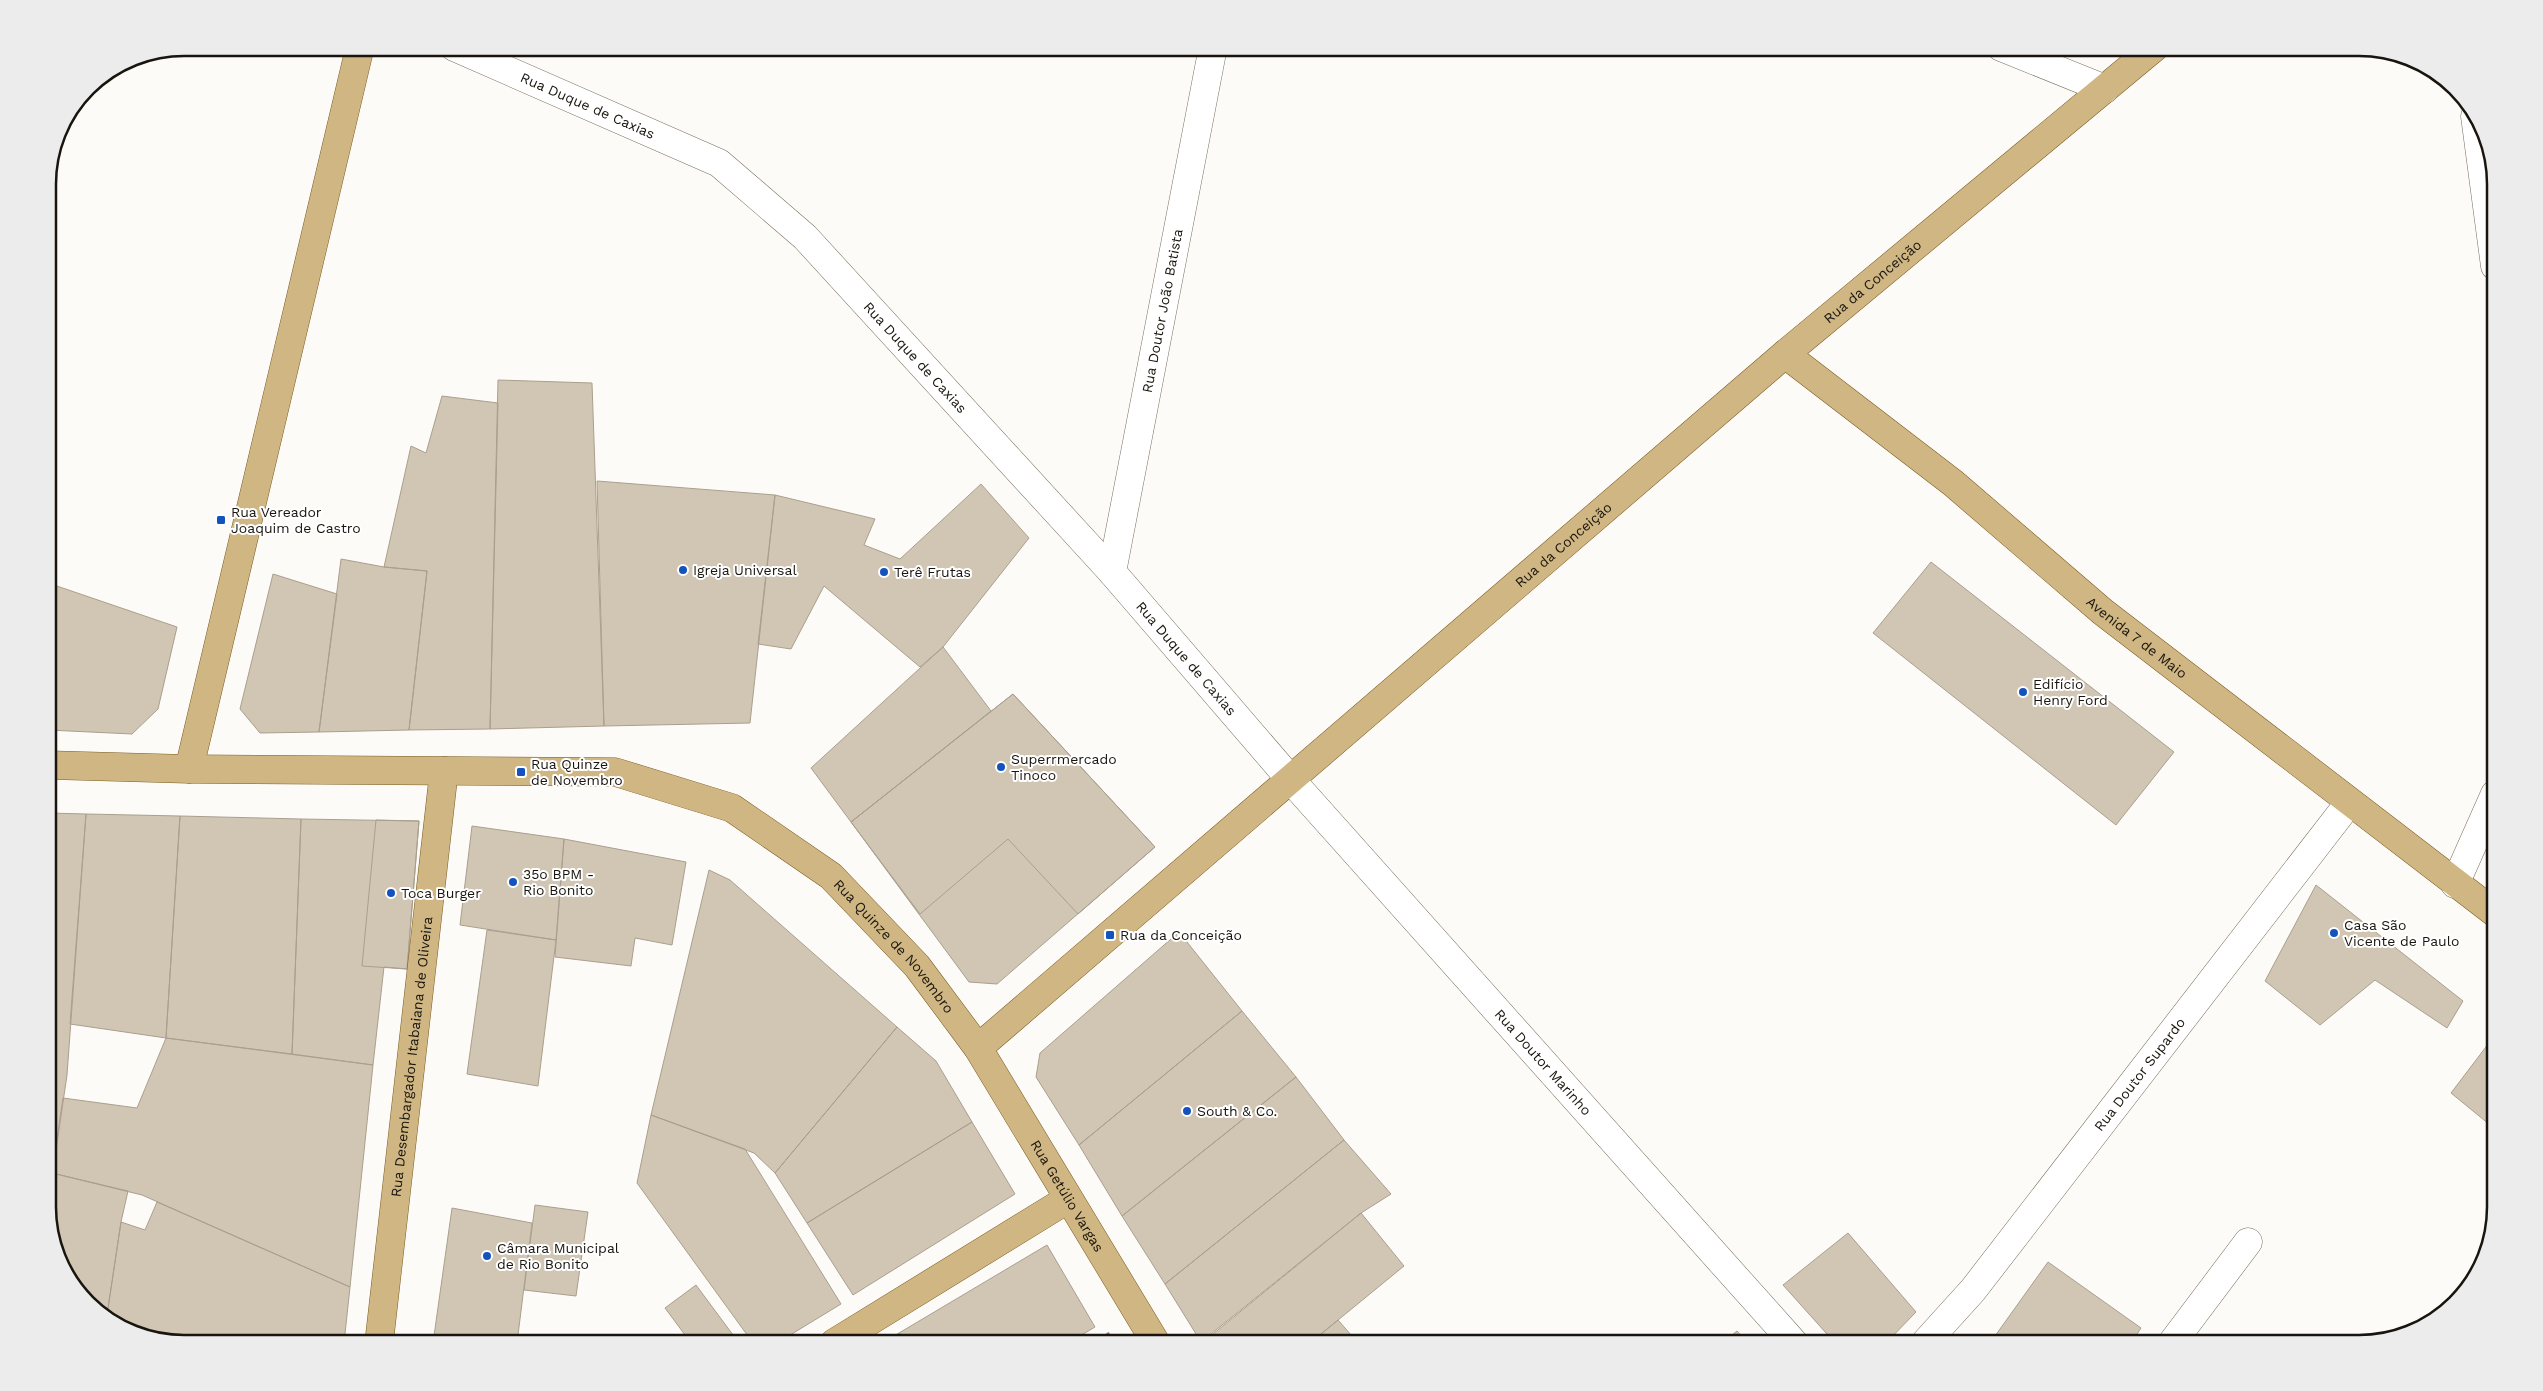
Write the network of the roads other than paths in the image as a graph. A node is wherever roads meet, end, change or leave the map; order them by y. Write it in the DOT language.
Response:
graph roads {
  1 [pos="358,56"];
  2 [pos="472,56"];
  3 [pos="1211,56"];
  4 [pos="2021,56"];
  5 [pos="2145,56"];
  6 [pos="2105,89"];
  7 [pos="2478,138"];
  8 [pos="2486,199"];
  9 [pos="1784,354"];
  10 [pos="1112,572"];
  11 [pos="57,765"];
  12 [pos="189,769"];
  13 [pos="444,771"];
  14 [pos="1291,780"];
  15 [pos="2349,803"];
  16 [pos="2487,813"];
  17 [pos="2455,884"];
  18 [pos="2487,908"];
  19 [pos="978,1048"];
  20 [pos="1068,1198"];
  21 [pos="2248,1242"];
  22 [pos="380,1335"];
  23 [pos="848,1335"];
  24 [pos="1151,1335"];
  25 [pos="1786,1335"];
  26 [pos="1933,1335"];
  27 [pos="2179,1335"];
  1 -- 12 [label="main road"];
  2 -- 10 [label="street, Rua Duque de Caxias"];
  3 -- 10 [label="street, Rua Doutor João Batista"];
  4 -- 6 [label="street"];
  5 -- 6 [label="main road, Rua da Conceição"];
  6 -- 9 [label="main road, Rua da Conceição"];
  7 -- 8 [label="street"];
  9 -- 14 [label="main road, Rua da Conceição"];
  9 -- 15 [label="main road, Avenida 7 de Maio"];
  10 -- 14 [label="street, Rua Duque de Caxias"];
  11 -- 12 [label="main road, Rua Quinze de Novembro"];
  12 -- 13 [label="main road, Rua Quinze de Novembro"];
  13 -- 19 [label="main road, Rua Quinze de Novembro"];
  13 -- 22 [label="main road, Rua Desembargador Itabaiana de Oliveira"];
  14 -- 19 [label="main road, Rua da Conceição"];
  14 -- 25 [label="street, Rua Doutor Marinho"];
  15 -- 17 [label="main road, Avenida 7 de Maio"];
  15 -- 26 [label="street, Rua Doutor Supardo"];
  16 -- 17 [label="street"];
  17 -- 18 [label="main road, Avenida 7 de Maio"];
  19 -- 20 [label="main road, Rua Getúlio Vargas"];
  20 -- 23 [label="main road"];
  20 -- 24 [label="main road, Rua Getúlio Vargas"];
  21 -- 27 [label="street"];
}
